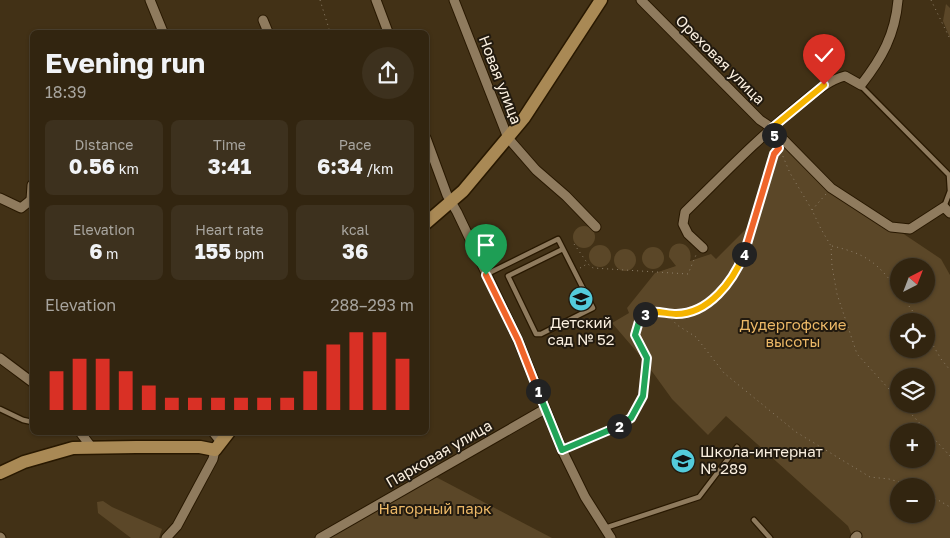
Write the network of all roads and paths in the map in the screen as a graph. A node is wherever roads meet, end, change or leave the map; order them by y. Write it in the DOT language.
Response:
graph roads {
  1 [pos="150,0"];
  2 [pos="320,0"];
  3 [pos="376,0"];
  4 [pos="454,0"];
  5 [pos="601,0"];
  6 [pos="641,0"];
  7 [pos="898,0"];
  8 [pos="931,0"];
  9 [pos="263,20"];
  10 [pos="161,30"];
  11 [pos="267,30"];
  12 [pos="329,30"];
  13 [pos="387,30"];
  14 [pos="950,39"];
  15 [pos="861,86"];
  16 [pos="772,128"];
  17 [pos="508,138"];
  18 [pos="429,146"];
  19 [pos="779,148"];
  20 [pos="831,188"];
  21 [pos="0,198"];
  22 [pos="30,202"];
  23 [pos="450,203"];
  24 [pos="812,210"];
  25 [pos="947,210"];
  26 [pos="429,220"];
  27 [pos="596,227"];
  28 [pos="574,244"];
  29 [pos="831,246"];
  30 [pos="563,249"];
  31 [pos="700,250"];
  32 [pos="588,264"];
  33 [pos="574,271"];
  34 [pos="486,275"];
  35 [pos="890,282"];
  36 [pos="668,314"];
  37 [pos="935,349"];
  38 [pos="0,358"];
  39 [pos="950,370"];
  40 [pos="30,380"];
  41 [pos="890,390"];
  42 [pos="0,409"];
  43 [pos="545,409"];
  44 [pos="910,413"];
  45 [pos="30,422"];
  46 [pos="82,435"];
  47 [pos="219,439"];
  48 [pos="736,447"];
  49 [pos="92,448"];
  50 [pos="562,450"];
  51 [pos="950,456"];
  52 [pos="0,473"];
  53 [pos="890,479"];
  54 [pos="935,498"];
  55 [pos="950,507"];
  56 [pos="754,520"];
  57 [pos="176,526"];
  58 [pos="605,528"];
  59 [pos="166,538"];
  60 [pos="179,538"];
  61 [pos="320,538"];
  62 [pos="611,538"];
  63 [pos="770,538"];
  1 -- 10 [label="street"];
  2 -- 12 [label="path"];
  3 -- 13 [label="street"];
  4 -- 17 [label="street, Новая улица"];
  5 -- 17 [label="street"];
  6 -- 16 [label="street, Ореховая улица"];
  7 -- 15 [label="street"];
  8 -- 14 [label="path"];
  9 -- 11 [label="street"];
  15 -- 16 [label="street"];
  15 -- 25 [label="lane"];
  16 -- 19 [label="path"];
  16 -- 20 [label="street, Ореховая улица"];
  16 -- 31 [label="street"];
  17 -- 23 [label="street"];
  17 -- 27 [label="street, Новая улица"];
  18 -- 23 [label="street"];
  19 -- 24 [label="path"];
  19 -- 36 [label="path"];
  20 -- 24 [label="path"];
  20 -- 25 [label="street, Ореховая улица"];
  21 -- 22 [label="street"];
  23 -- 26 [label="street"];
  23 -- 34 [label="street"];
  24 -- 29 [label="path"];
  28 -- 32 [label="path"];
  29 -- 35 [label="path"];
  29 -- 41 [label="path"];
  30 -- 33 [label="lane"];
  30 -- 33 [label="lane"];
  30 -- 34 [label="lane"];
  31 -- 32 [label="path"];
  32 -- 33 [label="path"];
  34 -- 43 [label="street"];
  36 -- 50 [label="path"];
  36 -- 53 [label="path"];
  37 -- 39 [label="path"];
  38 -- 40 [label="street"];
  42 -- 45 [label="lane"];
  43 -- 50 [label="street"];
  43 -- 61 [label="street, Парковая улица"];
  44 -- 51 [label="path"];
  46 -- 49 [label="street"];
  47 -- 49 [label="street"];
  47 -- 57 [label="street"];
  48 -- 58 [label="lane"];
  49 -- 52 [label="street"];
  50 -- 58 [label="street"];
  54 -- 55 [label="path"];
  56 -- 63 [label="lane"];
  57 -- 59 [label="street"];
  57 -- 60 [label="street"];
  58 -- 62 [label="street"];
}
